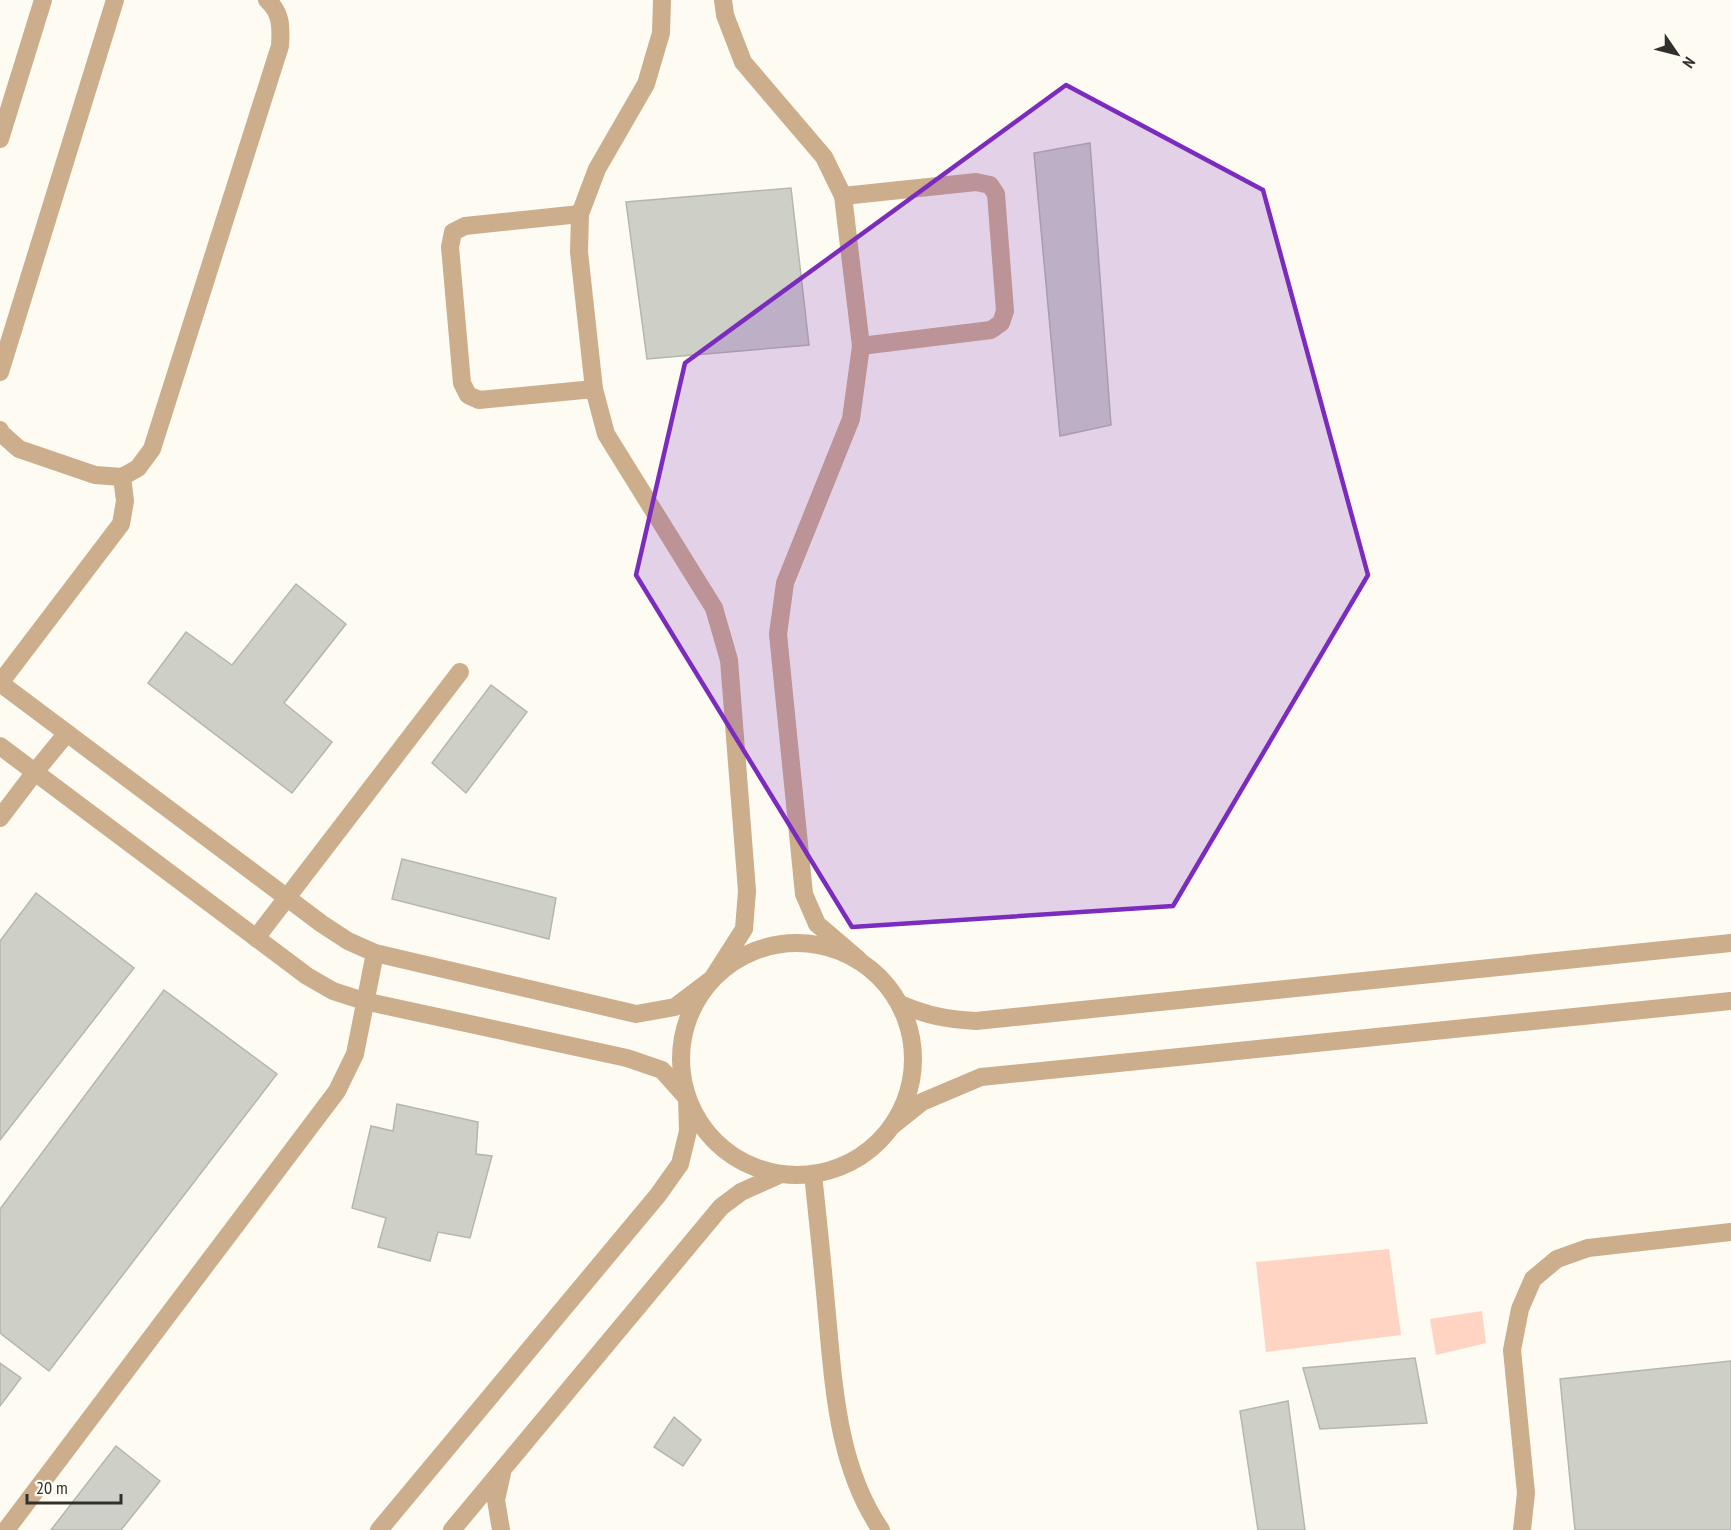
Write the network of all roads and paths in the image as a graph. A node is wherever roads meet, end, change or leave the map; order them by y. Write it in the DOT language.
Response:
graph roads {
  1 [pos="43,0"];
  2 [pos="115,0"];
  3 [pos="267,0"];
  4 [pos="662,0"];
  5 [pos="723,0"];
  6 [pos="0,139"];
  7 [pos="843,196"];
  8 [pos="580,214"];
  9 [pos="861,346"];
  10 [pos="0,372"];
  11 [pos="594,389"];
  12 [pos="0,430"];
  13 [pos="122,477"];
  14 [pos="460,672"];
  15 [pos="0,683"];
  16 [pos="67,733"];
  17 [pos="0,746"];
  18 [pos="35,772"];
  19 [pos="0,818"];
  20 [pos="286,897"];
  21 [pos="256,938"];
  22 [pos="1731,943"];
  23 [pos="375,953"];
  24 [pos="858,959"];
  25 [pos="712,979"];
  26 [pos="364,1001"];
  27 [pos="1731,1001"];
  28 [pos="900,1004"];
  29 [pos="687,1098"];
  30 [pos="892,1126"];
  31 [pos="781,1174"];
  32 [pos="813,1174"];
  33 [pos="1731,1232"];
  34 [pos="502,1469"];
  35 [pos="6,1530"];
  36 [pos="379,1530"];
  37 [pos="452,1530"];
  38 [pos="501,1530"];
  39 [pos="881,1530"];
  40 [pos="1522,1530"];
  1 -- 6 [label="street"];
  2 -- 10 [label="street"];
  3 -- 13 [label="street"];
  4 -- 8 [label="street"];
  5 -- 7 [label="street"];
  7 -- 9 [label="street"];
  7 -- 9 [label="street"];
  8 -- 11 [label="street"];
  8 -- 11 [label="street"];
  9 -- 24 [label="street"];
  11 -- 25 [label="street"];
  12 -- 13 [label="street"];
  13 -- 15 [label="street"];
  14 -- 20 [label="street"];
  15 -- 16 [label="street"];
  16 -- 18 [label="street"];
  16 -- 20 [label="street"];
  17 -- 18 [label="street"];
  18 -- 19 [label="street"];
  18 -- 21 [label="street"];
  20 -- 21 [label="street"];
  20 -- 23 [label="street"];
  21 -- 26 [label="street"];
  22 -- 28 [label="street"];
  23 -- 25 [label="street"];
  23 -- 26 [label="street"];
  24 -- 25 [label="street"];
  24 -- 28 [label="street"];
  25 -- 29 [label="street"];
  26 -- 29 [label="street"];
  26 -- 35 [label="street"];
  27 -- 30 [label="street"];
  28 -- 30 [label="street"];
  29 -- 31 [label="street"];
  29 -- 36 [label="street"];
  30 -- 32 [label="street"];
  31 -- 32 [label="street"];
  31 -- 34 [label="street"];
  32 -- 39 [label="street"];
  33 -- 40 [label="street"];
  34 -- 37 [label="street"];
  34 -- 38 [label="street"];
}
